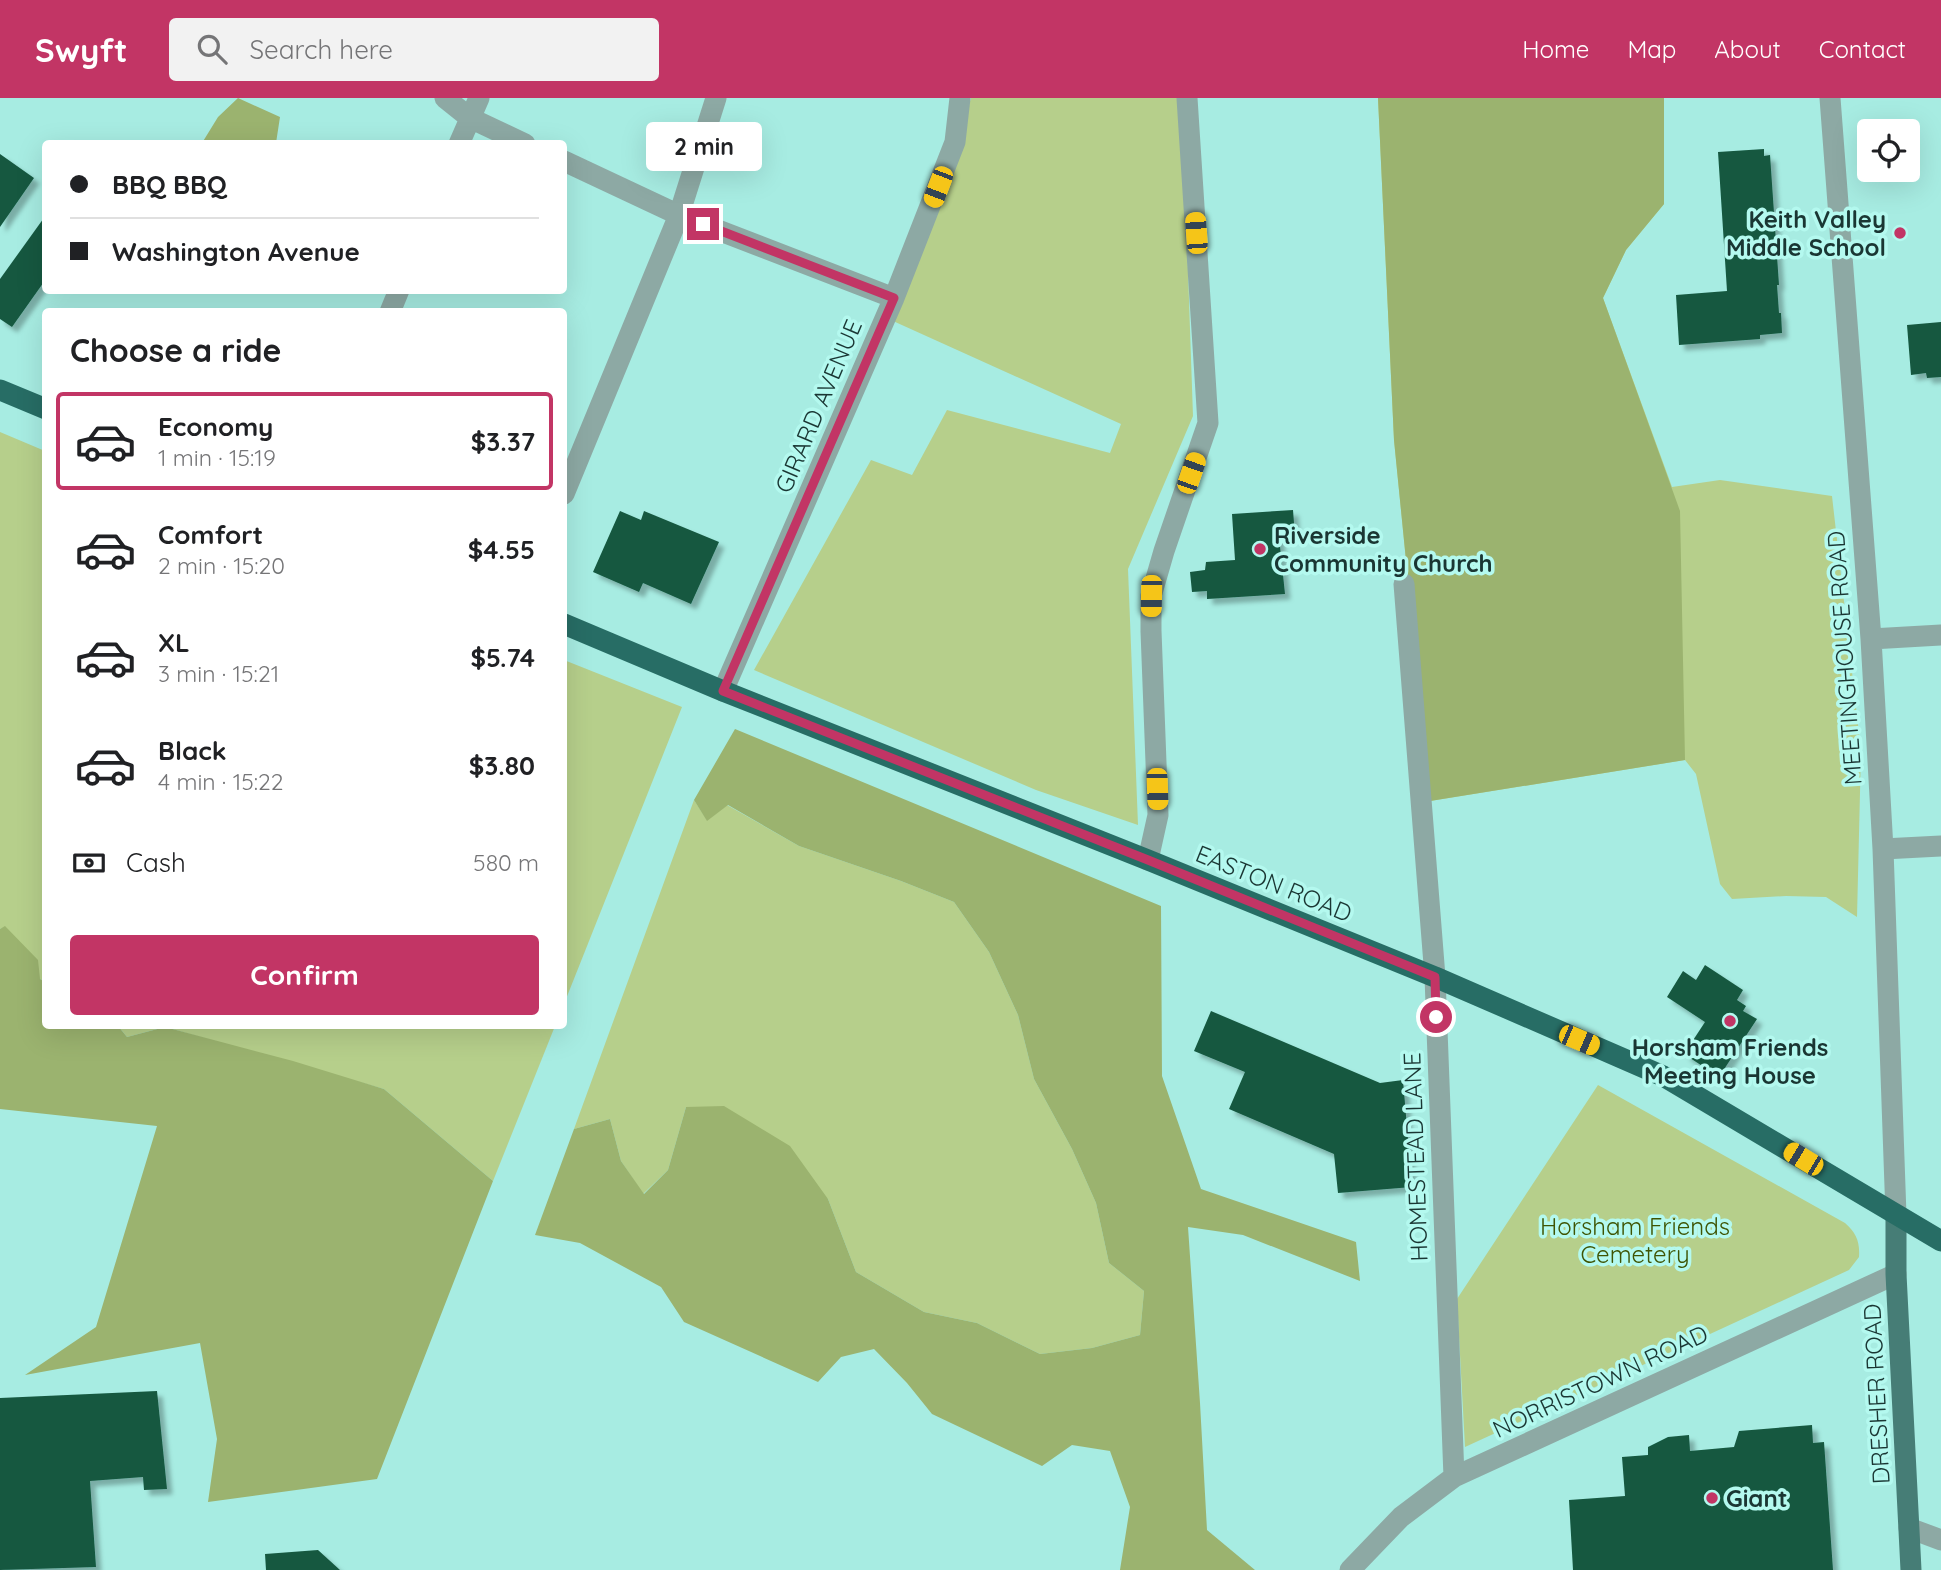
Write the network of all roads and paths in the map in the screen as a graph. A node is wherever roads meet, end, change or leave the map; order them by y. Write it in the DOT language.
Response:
graph roads {
  1 [pos="445,98"];
  2 [pos="479,98"];
  3 [pos="716,98"];
  4 [pos="960,98"];
  5 [pos="1188,98"];
  6 [pos="1830,98"];
  7 [pos="470,118"];
  8 [pos="461,140"];
  9 [pos="517,140"];
  10 [pos="567,162"];
  11 [pos="679,215"];
  12 [pos="894,298"];
  13 [pos="0,390"];
  14 [pos="42,407"];
  15 [pos="567,487"];
  16 [pos="1404,584"];
  17 [pos="567,625"];
  18 [pos="1941,635"];
  19 [pos="1871,639"];
  20 [pos="723,691"];
  21 [pos="1941,846"];
  22 [pos="1883,849"];
  23 [pos="1148,860"];
  24 [pos="1435,977"];
  25 [pos="1896,1214"];
  26 [pos="1941,1241"];
  27 [pos="1896,1274"];
  28 [pos="1454,1477"];
  29 [pos="1909,1528"];
  30 [pos="1941,1540"];
  31 [pos="1350,1570"];
  32 [pos="1911,1570"];
  1 -- 7 [label="street"];
  2 -- 7 [label="street"];
  3 -- 11 [label="street"];
  4 -- 12 [label="street, GIRARD AVENUE"];
  5 -- 23 [label="street"];
  6 -- 19 [label="street, MEETINGHOUSE ROAD"];
  7 -- 8 [label="street"];
  7 -- 9 [label="street"];
  10 -- 11 [label="street"];
  11 -- 12 [label="street"];
  11 -- 15 [label="street"];
  12 -- 20 [label="street, GIRARD AVENUE"];
  13 -- 14 [label="highway"];
  16 -- 24 [label="street, HOMESTEAD LANE"];
  17 -- 20 [label="highway, EASTON ROAD"];
  18 -- 19 [label="street"];
  19 -- 22 [label="street, MEETINGHOUSE ROAD"];
  20 -- 23 [label="highway, EASTON ROAD"];
  21 -- 22 [label="street"];
  22 -- 25 [label="street, MEETINGHOUSE ROAD"];
  23 -- 24 [label="highway, EASTON ROAD"];
  24 -- 25 [label="highway, EASTON ROAD"];
  24 -- 28 [label="street, HOMESTEAD LANE"];
  25 -- 26 [label="highway, EASTON ROAD"];
  25 -- 27 [label="main road, DRESHER ROAD"];
  27 -- 28 [label="street, NORRISTOWN ROAD"];
  27 -- 29 [label="main road, DRESHER ROAD"];
  28 -- 31 [label="street, NORRISTOWN ROAD"];
  29 -- 30 [label="street"];
  29 -- 32 [label="main road, DRESHER ROAD"];
}
